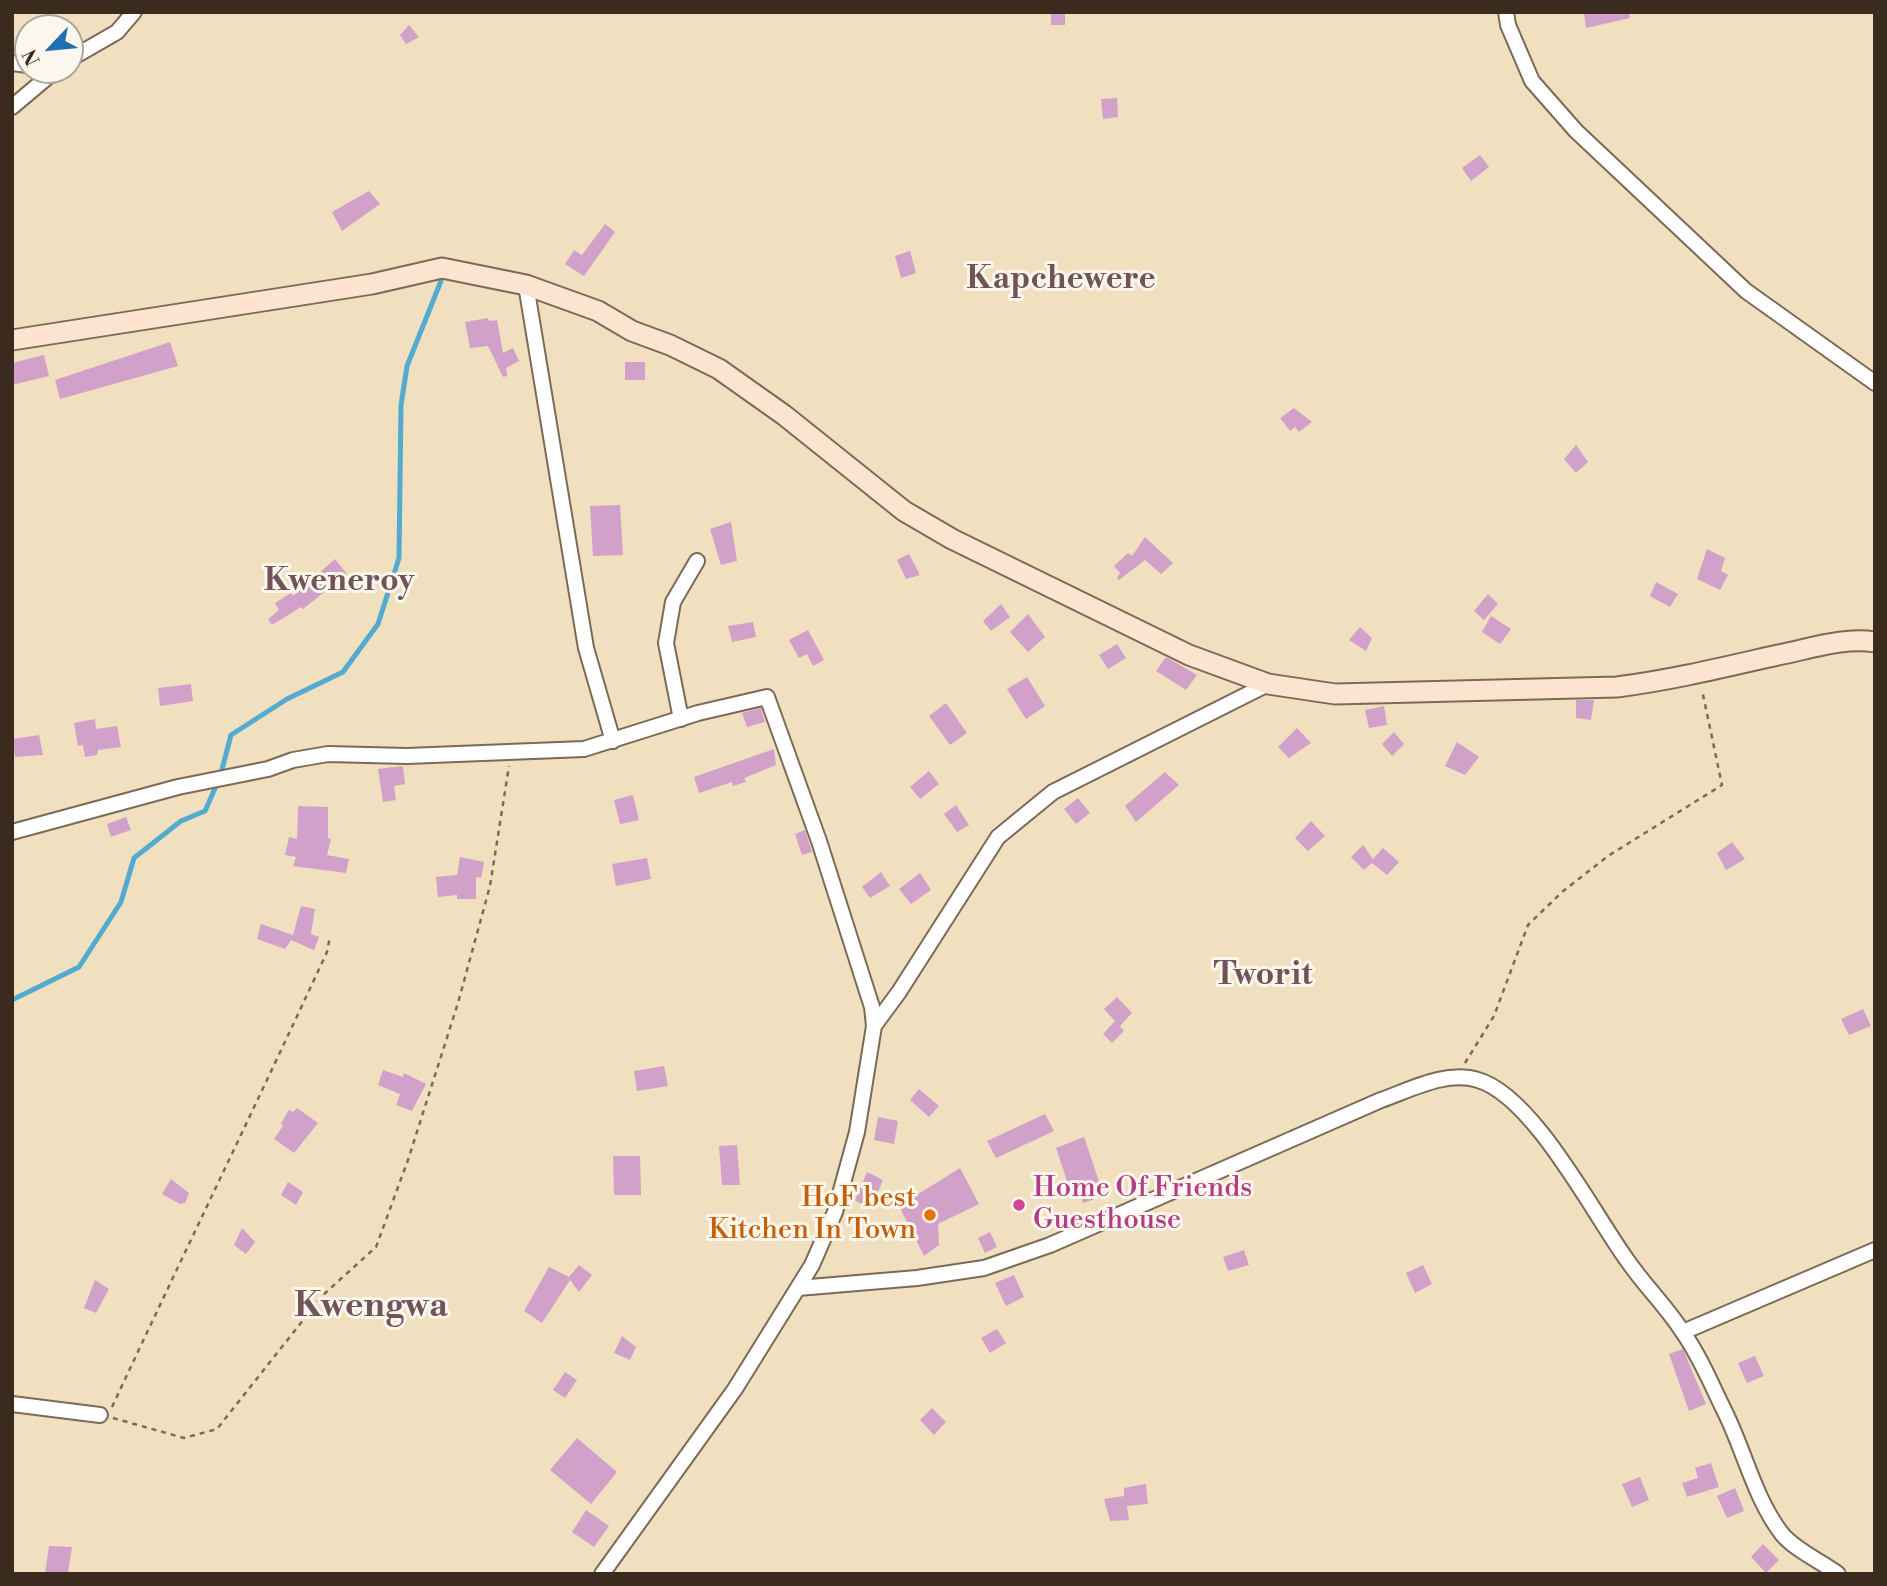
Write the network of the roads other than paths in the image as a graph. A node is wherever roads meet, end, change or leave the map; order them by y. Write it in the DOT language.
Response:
graph roads {
  1 [pos="134,12"];
  2 [pos="1506,12"];
  3 [pos="84,52"];
  4 [pos="39,84"];
  5 [pos="12,107"];
  6 [pos="526,285"];
  7 [pos="12,340"];
  8 [pos="1875,383"];
  9 [pos="697,561"];
  10 [pos="1875,642"];
  11 [pos="1268,684"];
  12 [pos="681,719"];
  13 [pos="613,741"];
  14 [pos="12,832"];
  15 [pos="874,1026"];
  16 [pos="1875,1250"];
  17 [pos="798,1288"];
  18 [pos="1683,1332"];
  19 [pos="12,1404"];
  20 [pos="100,1415"];
  21 [pos="601,1574"];
  22 [pos="1839,1574"];
  1 -- 3 [label="street"];
  2 -- 8 [label="street"];
  4 -- 5 [label="street"];
  6 -- 7 [label="street"];
  6 -- 11 [label="street"];
  6 -- 13 [label="street"];
  9 -- 12 [label="street"];
  10 -- 11 [label="street"];
  11 -- 15 [label="street"];
  12 -- 13 [label="street"];
  12 -- 15 [label="street"];
  13 -- 14 [label="street"];
  15 -- 17 [label="street"];
  16 -- 18 [label="street"];
  17 -- 18 [label="street"];
  17 -- 21 [label="street"];
  18 -- 22 [label="street"];
  19 -- 20 [label="street"];
}
